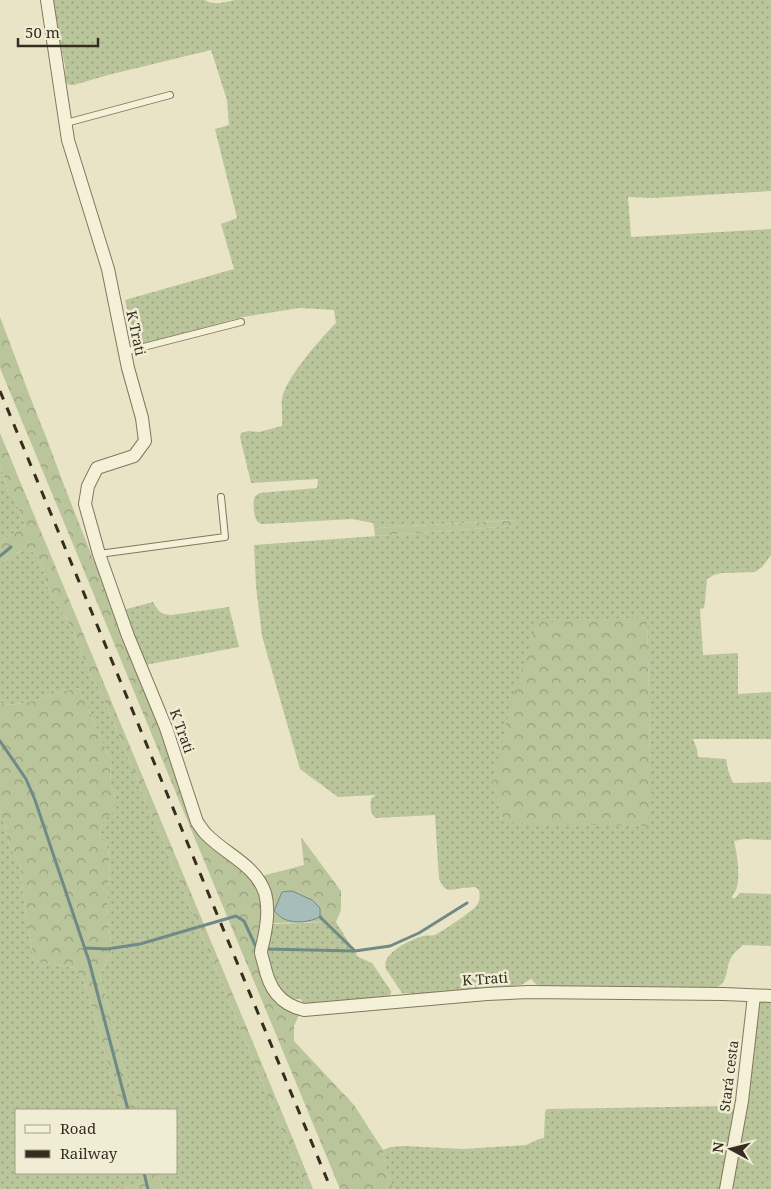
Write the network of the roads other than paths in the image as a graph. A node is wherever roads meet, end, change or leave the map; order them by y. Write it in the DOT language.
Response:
graph roads {
  1 [pos="47,0"];
  2 [pos="170,95"];
  3 [pos="66,123"];
  4 [pos="241,322"];
  5 [pos="124,352"];
  6 [pos="221,497"];
  7 [pos="99,554"];
  8 [pos="754,996"];
  9 [pos="771,996"];
  10 [pos="726,1189"];
  1 -- 3 [label="street, K Trati"];
  2 -- 3 [label="lane"];
  3 -- 5 [label="street, K Trati"];
  4 -- 5 [label="lane"];
  5 -- 7 [label="street, K Trati"];
  6 -- 7 [label="lane"];
  7 -- 8 [label="street, K Trati"];
  8 -- 9 [label="street, K Trati"];
  8 -- 10 [label="street, Stará cesta"];
}
